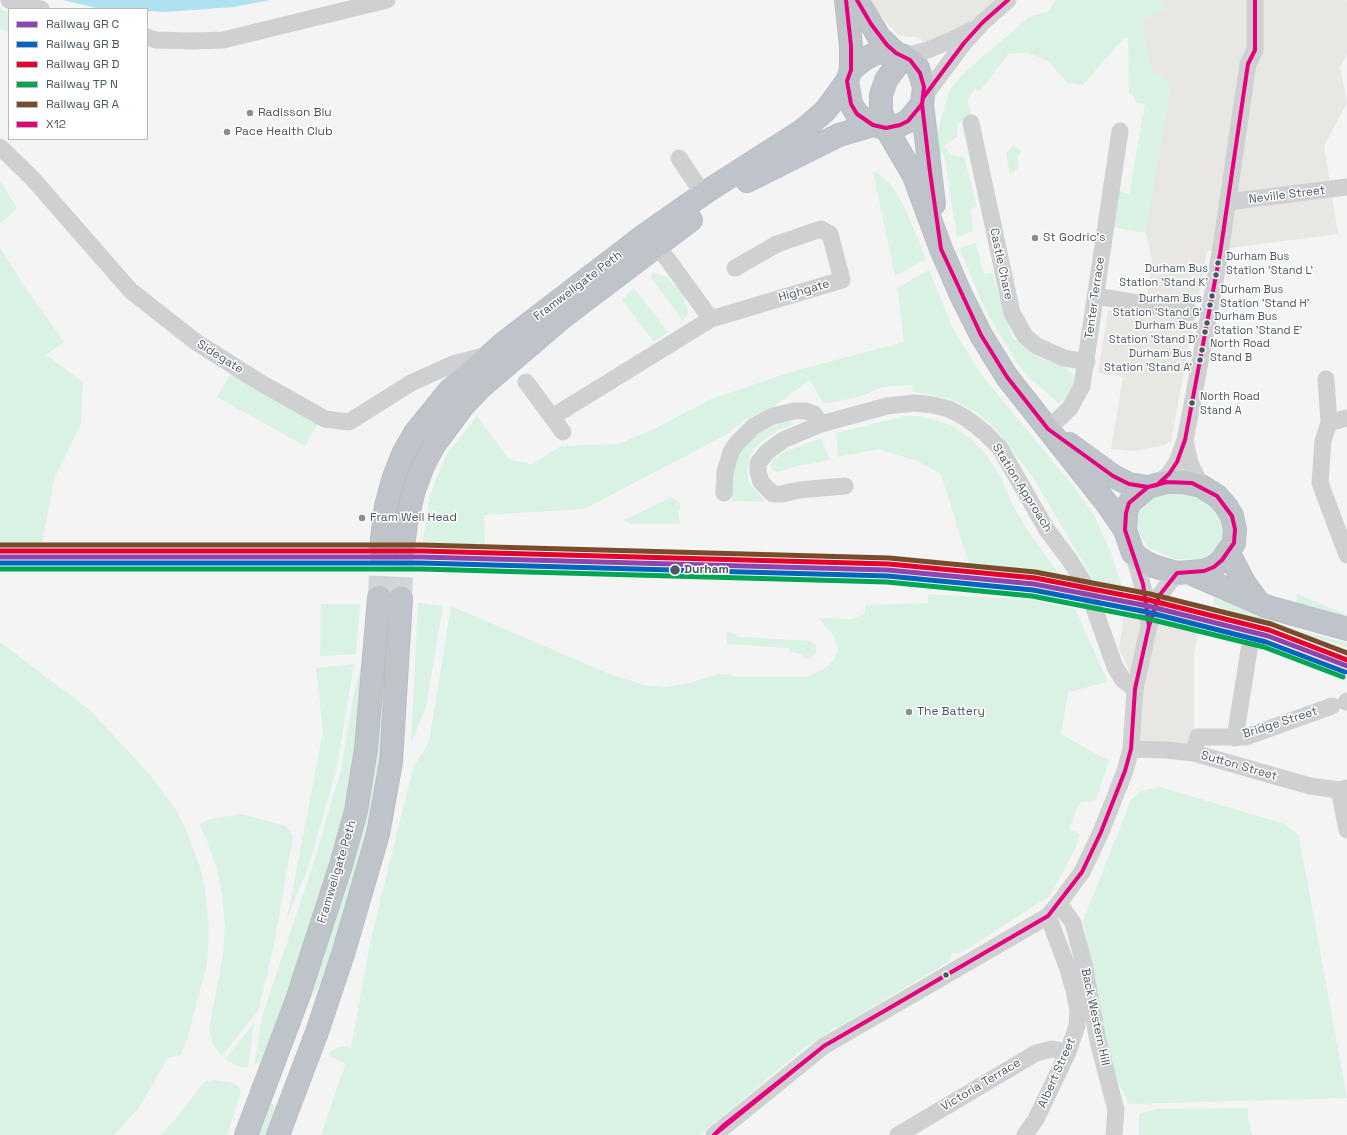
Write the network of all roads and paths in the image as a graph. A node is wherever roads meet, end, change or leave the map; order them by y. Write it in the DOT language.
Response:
graph roads {
  1 [pos="9,0"];
  2 [pos="386,0"];
  3 [pos="846,0"];
  4 [pos="857,0"];
  5 [pos="1008,0"];
  6 [pos="1255,0"];
  7 [pos="37,8"];
  8 [pos="983,22"];
  9 [pos="148,37"];
  10 [pos="900,55"];
  11 [pos="849,75"];
  12 [pos="923,101"];
  13 [pos="971,123"];
  14 [pos="880,126"];
  15 [pos="1120,131"];
  16 [pos="0,147"];
  17 [pos="679,158"];
  18 [pos="1347,187"];
  19 [pos="703,194"];
  20 [pos="1227,202"];
  21 [pos="651,240"];
  22 [pos="941,249"];
  23 [pos="735,268"];
  24 [pos="1096,296"];
  25 [pos="1190,312"];
  26 [pos="711,320"];
  27 [pos="491,354"];
  28 [pos="1086,362"];
  29 [pos="1326,379"];
  30 [pos="526,382"];
  31 [pos="552,417"];
  32 [pos="1347,418"];
  33 [pos="1329,423"];
  34 [pos="821,424"];
  35 [pos="1048,429"];
  36 [pos="563,432"];
  37 [pos="1185,440"];
  38 [pos="845,486"];
  39 [pos="1152,486"];
  40 [pos="1201,486"];
  41 [pos="724,493"];
  42 [pos="1341,524"];
  43 [pos="1125,530"];
  44 [pos="381,547"];
  45 [pos="403,547"];
  46 [pos="1228,552"];
  47 [pos="1133,553"];
  48 [pos="1347,554"];
  49 [pos="1184,573"];
  50 [pos="378,598"];
  51 [pos="401,599"];
  52 [pos="1259,603"];
  53 [pos="1148,626"];
  54 [pos="1347,629"];
  55 [pos="1249,650"];
  56 [pos="1135,688"];
  57 [pos="1341,703"];
  58 [pos="1235,738"];
  59 [pos="1131,749"];
  60 [pos="1194,754"];
  61 [pos="1343,789"];
  62 [pos="1347,830"];
  63 [pos="1053,910"];
  64 [pos="1068,1052"];
  65 [pos="246,1135"];
  66 [pos="278,1135"];
  67 [pos="714,1135"];
  68 [pos="898,1135"];
  69 [pos="1025,1135"];
  70 [pos="1114,1135"];
  1 -- 7 [label="street"];
  2 -- 9 [label="street"];
  3 -- 11 [label="highway"];
  4 -- 10 [label="highway"];
  5 -- 8 [label="street"];
  6 -- 20 [label="street"];
  8 -- 10 [label="street"];
  8 -- 12 [label="street"];
  10 -- 11 [label="highway, Framwellgate Peth"];
  10 -- 12 [label="highway"];
  10 -- 14 [label="highway"];
  11 -- 14 [label="highway"];
  11 -- 19 [label="highway, Framwellgate Peth"];
  12 -- 14 [label="highway, Framwellgate Peth"];
  12 -- 22 [label="highway"];
  13 -- 28 [label="street, Castle Chare"];
  14 -- 21 [label="highway, Framwellgate Peth"];
  14 -- 22 [label="highway"];
  15 -- 24 [label="street, Tenter Terrace"];
  16 -- 27 [label="street, Sidegate"];
  17 -- 19 [label="street"];
  18 -- 20 [label="street, Neville Street"];
  19 -- 21 [label="highway, Framwellgate Peth"];
  20 -- 37 [label="street"];
  21 -- 26 [label="street"];
  21 -- 27 [label="highway, Framwellgate Peth"];
  21 -- 45 [label="highway, Framwellgate Peth"];
  22 -- 35 [label="highway"];
  23 -- 26 [label="street, Highgate"];
  24 -- 25 [label="street"];
  24 -- 28 [label="street, Tenter Terrace"];
  26 -- 31 [label="street, Highgate"];
  27 -- 44 [label="highway, Framwellgate Peth"];
  28 -- 35 [label="street, Tenter Terrace"];
  29 -- 33 [label="street"];
  30 -- 31 [label="street"];
  31 -- 36 [label="street"];
  32 -- 33 [label="street"];
  33 -- 42 [label="street"];
  34 -- 38 [label="street, Station Approach"];
  34 -- 41 [label="street"];
  34 -- 56 [label="street, Station Approach"];
  35 -- 39 [label="highway"];
  35 -- 43 [label="highway"];
  37 -- 39 [label="street"];
  37 -- 40 [label="street"];
  39 -- 40 [label="highway"];
  39 -- 43 [label="highway"];
  40 -- 46 [label="highway"];
  42 -- 48 [label="street"];
  43 -- 47 [label="highway"];
  46 -- 49 [label="highway"];
  46 -- 52 [label="highway"];
  47 -- 49 [label="highway"];
  47 -- 53 [label="street"];
  49 -- 52 [label="highway"];
  49 -- 53 [label="street"];
  50 -- 65 [label="highway, Framwellgate Peth"];
  51 -- 66 [label="highway"];
  52 -- 54 [label="highway"];
  53 -- 56 [label="street"];
  55 -- 58 [label="street"];
  56 -- 59 [label="street"];
  57 -- 58 [label="street, Bridge Street"];
  58 -- 60 [label="street, Bridge Street"];
  59 -- 60 [label="street, Sutton Street"];
  59 -- 63 [label="street"];
  60 -- 61 [label="street, Sutton Street"];
  61 -- 62 [label="street"];
  63 -- 64 [label="street, Albert Street"];
  63 -- 67 [label="street"];
  63 -- 70 [label="street, Back Western Hill"];
  64 -- 68 [label="street, Victoria Terrace"];
  64 -- 69 [label="street, Albert Street"];
}
